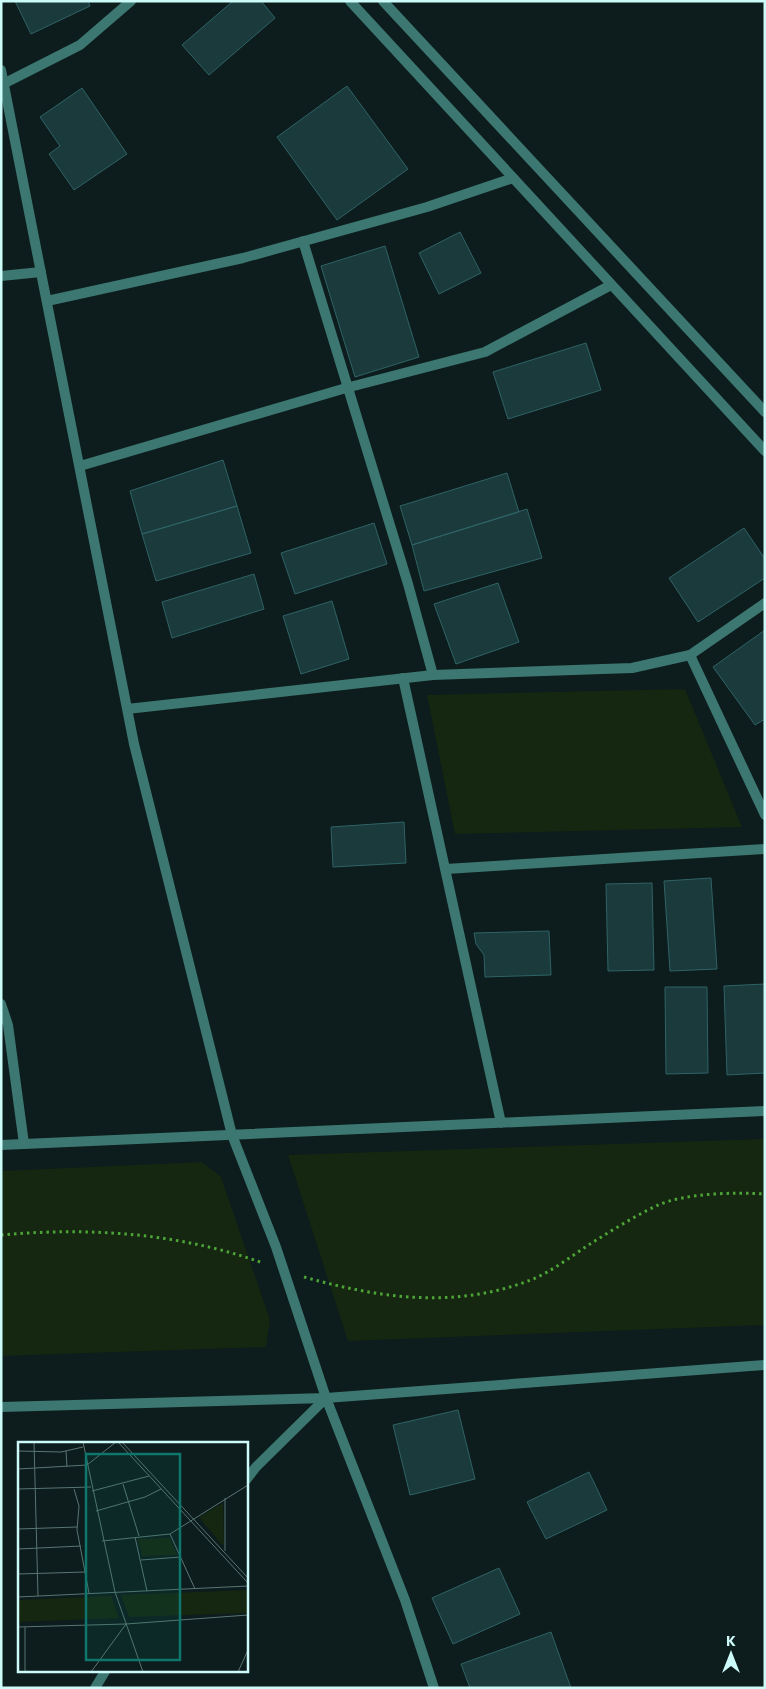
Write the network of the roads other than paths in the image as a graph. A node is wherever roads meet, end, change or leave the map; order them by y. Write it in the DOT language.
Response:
graph roads {
  1 [pos="131,1"];
  2 [pos="350,1"];
  3 [pos="384,1"];
  4 [pos="1,70"];
  5 [pos="3,85"];
  6 [pos="513,178"];
  7 [pos="303,242"];
  8 [pos="41,272"];
  9 [pos="1,276"];
  10 [pos="611,285"];
  11 [pos="47,301"];
  12 [pos="346,388"];
  13 [pos="765,412"];
  14 [pos="765,451"];
  15 [pos="80,466"];
  16 [pos="765,603"];
  17 [pos="690,655"];
  18 [pos="433,675"];
  19 [pos="403,678"];
  20 [pos="127,709"];
  21 [pos="765,815"];
  22 [pos="765,849"];
  23 [pos="446,869"];
  24 [pos="1,1004"];
  25 [pos="765,1111"];
  26 [pos="500,1123"];
  27 [pos="232,1135"];
  28 [pos="24,1144"];
  29 [pos="1,1145"];
  30 [pos="765,1365"];
  31 [pos="326,1398"];
  32 [pos="1,1407"];
  33 [pos="248,1477"];
  34 [pos="105,1672"];
  35 [pos="95,1688"];
  36 [pos="434,1688"];
  1 -- 5 [label="street"];
  2 -- 6 [label="street"];
  3 -- 13 [label="street"];
  4 -- 5 [label="street"];
  5 -- 8 [label="street"];
  6 -- 7 [label="street"];
  6 -- 10 [label="street"];
  7 -- 11 [label="street"];
  7 -- 12 [label="street"];
  8 -- 9 [label="street"];
  8 -- 11 [label="street"];
  10 -- 12 [label="street"];
  10 -- 14 [label="street"];
  11 -- 15 [label="street"];
  12 -- 15 [label="street"];
  12 -- 18 [label="street"];
  15 -- 20 [label="street"];
  16 -- 17 [label="street"];
  17 -- 18 [label="street"];
  17 -- 21 [label="street"];
  18 -- 19 [label="street"];
  19 -- 20 [label="street"];
  19 -- 23 [label="street"];
  20 -- 27 [label="street"];
  22 -- 23 [label="street"];
  23 -- 26 [label="street"];
  24 -- 28 [label="street"];
  25 -- 26 [label="street"];
  26 -- 27 [label="street"];
  27 -- 28 [label="street"];
  27 -- 31 [label="street"];
  28 -- 29 [label="street"];
  30 -- 31 [label="street"];
  31 -- 32 [label="street"];
  31 -- 33 [label="street"];
  31 -- 36 [label="street"];
  34 -- 35 [label="street"];
}
